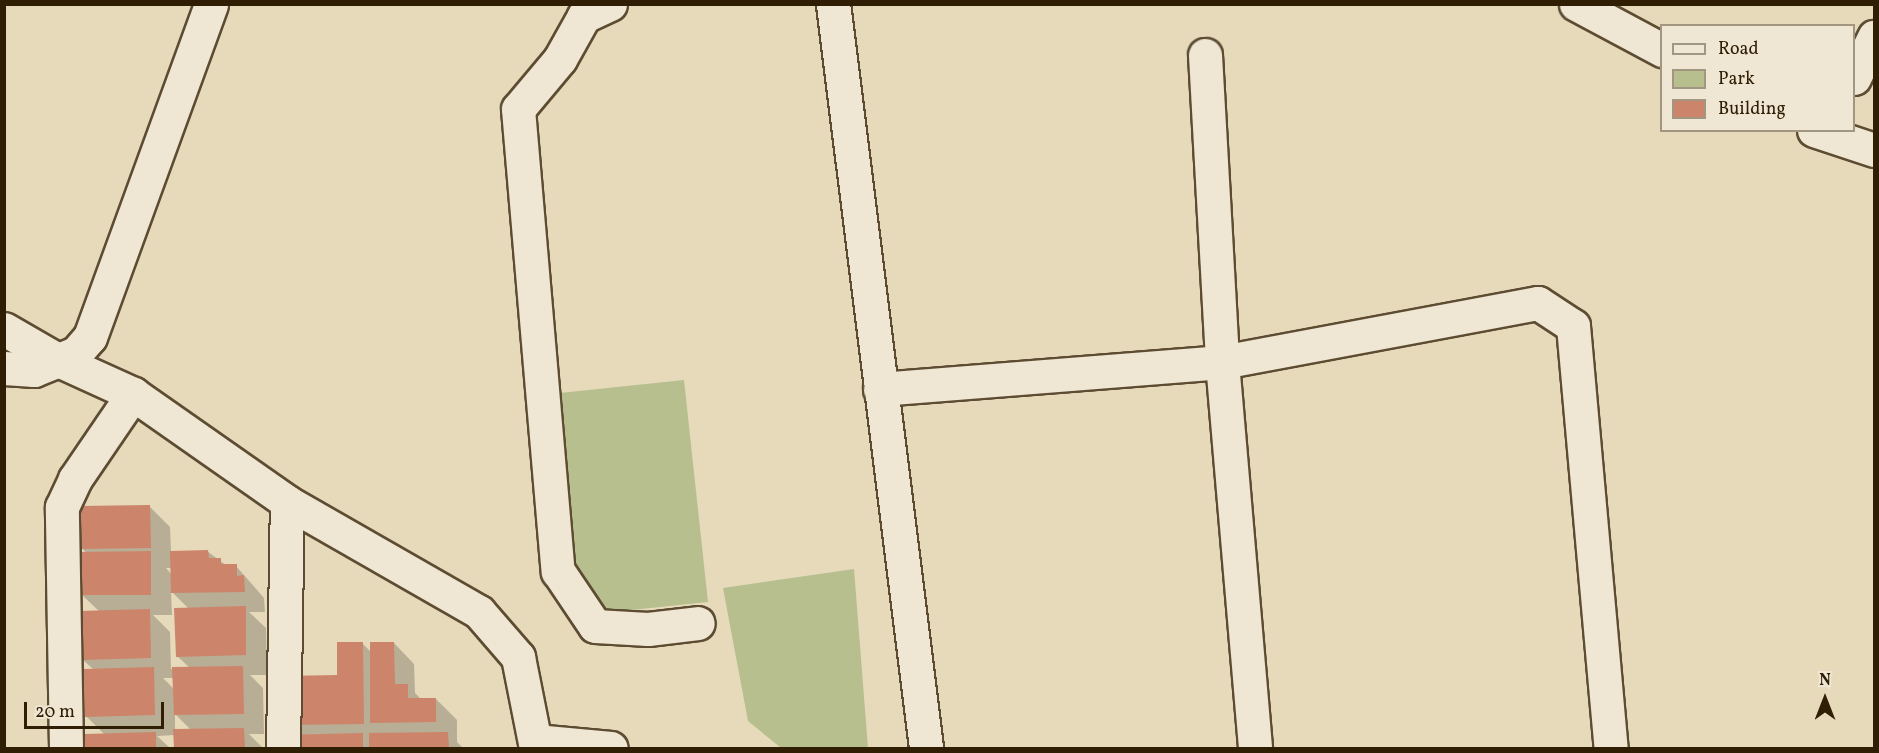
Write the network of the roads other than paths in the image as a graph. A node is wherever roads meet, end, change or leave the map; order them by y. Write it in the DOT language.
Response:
graph roads {
  1 [pos="211,4"];
  2 [pos="610,4"];
  3 [pos="833,4"];
  4 [pos="1576,4"];
  5 [pos="1875,37"];
  6 [pos="1660,49"];
  7 [pos="1205,55"];
  8 [pos="1855,76"];
  9 [pos="1822,132"];
  10 [pos="1875,150"];
  11 [pos="4,329"];
  12 [pos="57,359"];
  13 [pos="1222,362"];
  14 [pos="4,368"];
  15 [pos="880,389"];
  16 [pos="133,393"];
  17 [pos="287,502"];
  18 [pos="698,623"];
  19 [pos="535,745"];
  20 [pos="66,748"];
  21 [pos="283,748"];
  22 [pos="612,748"];
  23 [pos="926,748"];
  24 [pos="1255,748"];
  25 [pos="1611,748"];
  1 -- 12 [label="street"];
  2 -- 18 [label="street"];
  3 -- 15 [label="street"];
  4 -- 6 [label="street"];
  5 -- 8 [label="street"];
  7 -- 13 [label="street"];
  9 -- 10 [label="street"];
  11 -- 12 [label="street"];
  12 -- 14 [label="street"];
  12 -- 16 [label="street"];
  13 -- 15 [label="street"];
  13 -- 24 [label="street"];
  13 -- 25 [label="street"];
  15 -- 23 [label="street"];
  16 -- 17 [label="street"];
  16 -- 20 [label="street"];
  17 -- 19 [label="street"];
  17 -- 21 [label="street"];
  19 -- 22 [label="street"];
}
